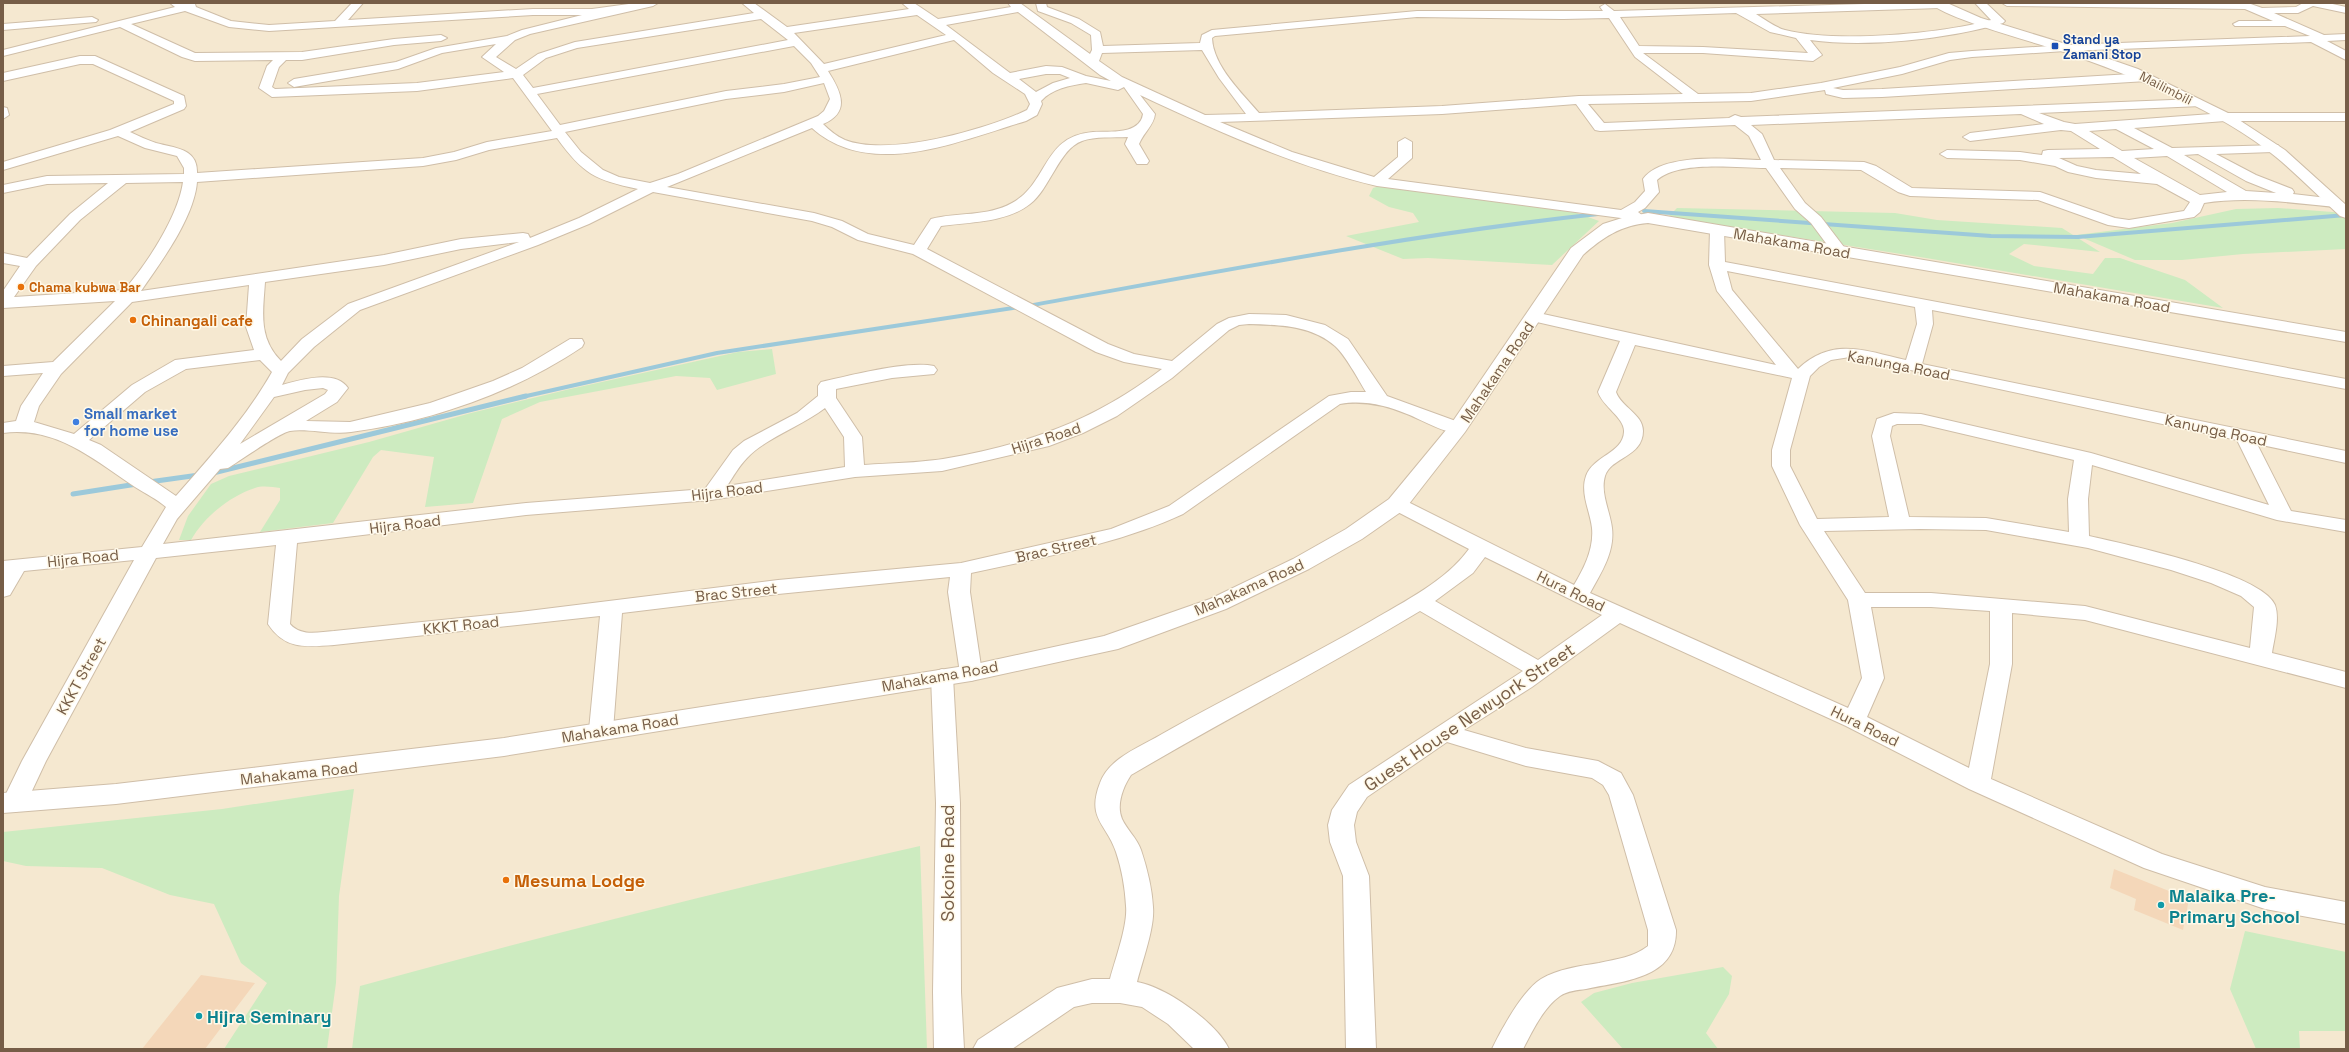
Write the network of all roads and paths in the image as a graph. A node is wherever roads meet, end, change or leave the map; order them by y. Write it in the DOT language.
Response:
graph roads {
  1 [pos="202,3"];
  2 [pos="358,3"];
  3 [pos="653,3"];
  4 [pos="747,3"];
  5 [pos="907,3"];
  6 [pos="1041,3"];
  7 [pos="1426,3"];
  8 [pos="1600,3"];
  9 [pos="1980,3"];
  10 [pos="2007,3"];
  11 [pos="2312,3"];
  12 [pos="1939,4"];
  13 [pos="180,5"];
  14 [pos="1018,5"];
  15 [pos="552,7"];
  16 [pos="622,10"];
  17 [pos="2258,10"];
  18 [pos="2346,10"];
  19 [pos="919,11"];
  20 [pos="1744,11"];
  21 [pos="439,14"];
  22 [pos="1442,14"];
  23 [pos="1613,14"];
  24 [pos="764,15"];
  25 [pos="132,20"];
  26 [pos="120,23"];
  27 [pos="339,23"];
  28 [pos="936,23"];
  29 [pos="2239,24"];
  30 [pos="2289,24"];
  31 [pos="1990,25"];
  32 [pos="3,27"];
  33 [pos="785,31"];
  34 [pos="956,36"];
  35 [pos="1800,36"];
  36 [pos="2346,36"];
  37 [pos="511,38"];
  38 [pos="2316,38"];
  39 [pos="796,42"];
  40 [pos="440,44"];
  41 [pos="1205,46"];
  42 [pos="2065,48"];
  43 [pos="1098,50"];
  44 [pos="1635,50"];
  45 [pos="3,53"];
  46 [pos="2346,56"];
  47 [pos="280,58"];
  48 [pos="1097,66"];
  49 [pos="516,74"];
  50 [pos="824,74"];
  51 [pos="3,77"];
  52 [pos="1010,77"];
  53 [pos="2147,77"];
  54 [pos="1088,80"];
  55 [pos="2094,81"];
  56 [pos="1821,87"];
  57 [pos="265,88"];
  58 [pos="1129,88"];
  59 [pos="1143,91"];
  60 [pos="532,92"];
  61 [pos="1695,98"];
  62 [pos="1713,98"];
  63 [pos="1579,100"];
  64 [pos="1034,101"];
  65 [pos="2197,103"];
  66 [pos="2164,105"];
  67 [pos="2076,108"];
  68 [pos="3,111"];
  69 [pos="2022,111"];
  70 [pos="3,115"];
  71 [pos="1256,117"];
  72 [pos="2224,117"];
  73 [pos="2346,117"];
  74 [pos="1203,119"];
  75 [pos="1738,122"];
  76 [pos="814,123"];
  77 [pos="2061,126"];
  78 [pos="2115,126"];
  79 [pos="1139,128"];
  80 [pos="2075,128"];
  81 [pos="2038,130"];
  82 [pos="118,131"];
  83 [pos="559,131"];
  84 [pos="1970,137"];
  85 [pos="1404,142"];
  86 [pos="2272,148"];
  87 [pos="2200,150"];
  88 [pos="2169,151"];
  89 [pos="1947,154"];
  90 [pos="2071,154"];
  91 [pos="2118,154"];
  92 [pos="2020,156"];
  93 [pos="1142,161"];
  94 [pos="1769,163"];
  95 [pos="3,166"];
  96 [pos="2194,166"];
  97 [pos="2164,171"];
  98 [pos="191,178"];
  99 [pos="122,179"];
  100 [pos="1377,182"];
  101 [pos="653,187"];
  102 [pos="3,189"];
  103 [pos="2244,196"];
  104 [pos="2198,200"];
  105 [pos="2315,201"];
  106 [pos="2340,206"];
  107 [pos="1624,214"];
  108 [pos="1648,218"];
  109 [pos="584,221"];
  110 [pos="1717,230"];
  111 [pos="918,251"];
  112 [pos="1839,251"];
  113 [pos="3,258"];
  114 [pos="30,263"];
  115 [pos="1717,265"];
  116 [pos="257,279"];
  117 [pos="127,296"];
  118 [pos="3,303"];
  119 [pos="1923,304"];
  120 [pos="1534,317"];
  121 [pos="2346,337"];
  122 [pos="1629,339"];
  123 [pos="576,343"];
  124 [pos="264,354"];
  125 [pos="1173,366"];
  126 [pos="1913,367"];
  127 [pos="59,368"];
  128 [pos="928,370"];
  129 [pos="3,371"];
  130 [pos="281,371"];
  131 [pos="1797,374"];
  132 [pos="2346,384"];
  133 [pos="270,393"];
  134 [pos="827,398"];
  135 [pos="1380,398"];
  136 [pos="24,425"];
  137 [pos="286,426"];
  138 [pos="3,428"];
  139 [pos="1458,428"];
  140 [pos="2244,436"];
  141 [pos="78,441"];
  142 [pos="2084,457"];
  143 [pos="2346,457"];
  144 [pos="208,470"];
  145 [pos="855,471"];
  146 [pos="711,494"];
  147 [pos="1397,504"];
  148 [pos="177,507"];
  149 [pos="2284,516"];
  150 [pos="1900,523"];
  151 [pos="1810,525"];
  152 [pos="2346,526"];
  153 [pos="287,538"];
  154 [pos="2080,542"];
  155 [pos="1481,547"];
  156 [pos="150,551"];
  157 [pos="10,566"];
  158 [pos="961,569"];
  159 [pos="3,590"];
  160 [pos="1578,596"];
  161 [pos="1859,600"];
  162 [pos="1420,602"];
  163 [pos="2001,606"];
  164 [pos="612,607"];
  165 [pos="1619,614"];
  166 [pos="2260,658"];
  167 [pos="1539,670"];
  168 [pos="971,673"];
  169 [pos="942,677"];
  170 [pos="2346,680"];
  171 [pos="1854,720"];
  172 [pos="601,730"];
  173 [pos="1444,732"];
  174 [pos="1978,783"];
  175 [pos="8,803"];
  176 [pos="2346,913"];
  177 [pos="1120,991"];
  178 [pos="949,1049"];
  179 [pos="988,1049"];
  180 [pos="1214,1049"];
  181 [pos="1361,1049"];
  182 [pos="1507,1049"];
  1 -- 13 [label="street"];
  2 -- 27 [label="street"];
  3 -- 16 [label="street"];
  4 -- 24 [label="street"];
  5 -- 19 [label="street"];
  6 -- 43 [label="street"];
  7 -- 22 [label="street"];
  8 -- 23 [label="street"];
  9 -- 31 [label="street"];
  10 -- 17 [label="street"];
  11 -- 17 [label="street"];
  11 -- 18 [label="street"];
  12 -- 20 [label="street"];
  12 -- 31 [label="street, Mailimbili"];
  13 -- 25 [label="street"];
  13 -- 27 [label="street"];
  14 -- 28 [label="street"];
  14 -- 48 [label="street"];
  15 -- 16 [label="street"];
  15 -- 21 [label="street"];
  16 -- 37 [label="street"];
  17 -- 30 [label="street"];
  19 -- 28 [label="street"];
  19 -- 33 [label="street"];
  20 -- 23 [label="street"];
  20 -- 35 [label="street"];
  21 -- 27 [label="street"];
  21 -- 40 [label="street"];
  22 -- 23 [label="street"];
  22 -- 41 [label="street"];
  23 -- 44 [label="street"];
  24 -- 33 [label="street"];
  24 -- 49 [label="street"];
  25 -- 26 [label="street"];
  25 -- 32 [label="street"];
  26 -- 45 [label="street"];
  26 -- 47 [label="street"];
  28 -- 34 [label="street"];
  29 -- 30 [label="street"];
  30 -- 38 [label="street"];
  31 -- 35 [label="street"];
  31 -- 42 [label="street, Mailimbili"];
  33 -- 39 [label="street"];
  34 -- 50 [label="street"];
  34 -- 52 [label="street"];
  35 -- 44 [label="street"];
  36 -- 38 [label="street"];
  37 -- 40 [label="street"];
  37 -- 49 [label="street"];
  38 -- 42 [label="street"];
  38 -- 46 [label="street"];
  39 -- 50 [label="street"];
  39 -- 60 [label="street"];
  40 -- 47 [label="street"];
  40 -- 57 [label="street"];
  41 -- 43 [label="street"];
  41 -- 71 [label="street"];
  42 -- 53 [label="street, Mailimbili"];
  42 -- 56 [label="street"];
  43 -- 48 [label="street"];
  44 -- 61 [label="street"];
  47 -- 57 [label="street"];
  48 -- 54 [label="street"];
  48 -- 59 [label="street"];
  49 -- 57 [label="street"];
  49 -- 60 [label="street"];
  50 -- 76 [label="street"];
  50 -- 83 [label="street"];
  51 -- 82 [label="street"];
  52 -- 54 [label="street"];
  52 -- 64 [label="street"];
  53 -- 55 [label="street"];
  53 -- 65 [label="street, Mailimbili"];
  54 -- 58 [label="street"];
  54 -- 64 [label="street"];
  55 -- 56 [label="street"];
  55 -- 66 [label="street"];
  56 -- 62 [label="street"];
  58 -- 59 [label="street"];
  58 -- 79 [label="street"];
  59 -- 74 [label="street"];
  60 -- 83 [label="street"];
  61 -- 62 [label="street"];
  61 -- 63 [label="street"];
  62 -- 75 [label="street"];
  63 -- 71 [label="street"];
  63 -- 75 [label="street"];
  64 -- 76 [label="street"];
  65 -- 66 [label="street"];
  65 -- 72 [label="street, Mailimbili"];
  66 -- 67 [label="street"];
  67 -- 69 [label="street"];
  67 -- 78 [label="street"];
  68 -- 70 [label="street"];
  69 -- 75 [label="street"];
  69 -- 77 [label="street"];
  71 -- 74 [label="street"];
  72 -- 73 [label="street"];
  72 -- 78 [label="street"];
  72 -- 86 [label="street, Mailimbili"];
  74 -- 100 [label="street"];
  75 -- 94 [label="street"];
  76 -- 101 [label="street"];
  77 -- 80 [label="street"];
  77 -- 81 [label="street"];
  78 -- 80 [label="street"];
  78 -- 88 [label="street"];
  79 -- 93 [label="street"];
  79 -- 111 [label="street"];
  80 -- 91 [label="street"];
  81 -- 84 [label="street"];
  81 -- 90 [label="street"];
  82 -- 95 [label="street"];
  82 -- 98 [label="street"];
  83 -- 98 [label="street"];
  83 -- 101 [label="street"];
  85 -- 100 [label="street"];
  86 -- 87 [label="street"];
  86 -- 106 [label="street, Mailimbili"];
  87 -- 88 [label="street"];
  87 -- 105 [label="street"];
  88 -- 91 [label="street"];
  88 -- 96 [label="street"];
  89 -- 92 [label="street"];
  90 -- 91 [label="street"];
  90 -- 92 [label="street"];
  91 -- 97 [label="street"];
  92 -- 97 [label="street"];
  94 -- 104 [label="street"];
  94 -- 107 [label="street"];
  94 -- 112 [label="street"];
  96 -- 97 [label="street"];
  96 -- 103 [label="street"];
  97 -- 104 [label="street"];
  98 -- 99 [label="street"];
  98 -- 117 [label="street"];
  99 -- 102 [label="street"];
  99 -- 114 [label="street"];
  100 -- 107 [label="street"];
  101 -- 109 [label="street"];
  101 -- 111 [label="street"];
  103 -- 104 [label="street"];
  103 -- 105 [label="street"];
  105 -- 106 [label="street"];
  107 -- 108 [label="street"];
  108 -- 110 [label="street, Mahakama Road"];
  108 -- 120 [label="street, Mahakama Road"];
  109 -- 116 [label="street"];
  109 -- 130 [label="street, KKKT Street"];
  110 -- 112 [label="street, Mahakama Road"];
  110 -- 115 [label="street"];
  111 -- 125 [label="street"];
  112 -- 121 [label="street, Mahakama Road"];
  113 -- 114 [label="street"];
  114 -- 118 [label="street"];
  115 -- 119 [label="street"];
  115 -- 131 [label="street"];
  116 -- 117 [label="street"];
  116 -- 124 [label="street"];
  117 -- 118 [label="street"];
  117 -- 127 [label="street"];
  119 -- 126 [label="street"];
  119 -- 132 [label="street"];
  120 -- 122 [label="street"];
  120 -- 139 [label="street, Mahakama Road"];
  122 -- 131 [label="street"];
  122 -- 160 [label="street"];
  123 -- 137 [label="street"];
  124 -- 130 [label="street"];
  124 -- 141 [label="street"];
  125 -- 135 [label="street, Hijra Road"];
  125 -- 145 [label="street, Hijra Road"];
  126 -- 131 [label="street, Kanunga Road"];
  126 -- 140 [label="street, Kanunga Road"];
  127 -- 129 [label="street"];
  127 -- 136 [label="street"];
  128 -- 134 [label="street"];
  130 -- 133 [label="street, KKKT Street"];
  131 -- 151 [label="street"];
  133 -- 137 [label="street"];
  133 -- 144 [label="street, KKKT Street"];
  134 -- 145 [label="street"];
  134 -- 146 [label="street"];
  135 -- 139 [label="street, Brac Street"];
  135 -- 158 [label="street, Brac Street"];
  136 -- 138 [label="street"];
  136 -- 141 [label="street"];
  137 -- 144 [label="street"];
  139 -- 147 [label="street, Mahakama Road"];
  140 -- 143 [label="street, Kanunga Road"];
  140 -- 149 [label="street"];
  141 -- 148 [label="street"];
  142 -- 149 [label="street"];
  142 -- 150 [label="street"];
  142 -- 154 [label="street"];
  144 -- 148 [label="street, KKKT Street"];
  145 -- 146 [label="street, Hijra Road"];
  146 -- 153 [label="street, Hijra Road"];
  147 -- 155 [label="street, Hura Road"];
  147 -- 168 [label="street, Mahakama Road"];
  148 -- 156 [label="street, KKKT Street"];
  149 -- 152 [label="street"];
  150 -- 151 [label="street"];
  150 -- 154 [label="street"];
  151 -- 161 [label="street"];
  153 -- 156 [label="street, Hijra Road"];
  153 -- 164 [label="street, KKKT Road"];
  154 -- 166 [label="street"];
  155 -- 160 [label="street, Hura Road"];
  155 -- 162 [label="street"];
  156 -- 157 [label="street, Hijra Road"];
  156 -- 175 [label="street, KKKT Street"];
  157 -- 159 [label="street"];
  158 -- 164 [label="street, Brac Street"];
  158 -- 168 [label="street"];
  160 -- 165 [label="street, Hura Road"];
  161 -- 163 [label="street"];
  161 -- 171 [label="street"];
  162 -- 167 [label="street"];
  162 -- 177 [label="street"];
  163 -- 166 [label="street"];
  163 -- 174 [label="street"];
  164 -- 172 [label="street"];
  165 -- 167 [label="street, Guest House Newyork Street"];
  165 -- 171 [label="street, Hura Road"];
  166 -- 170 [label="street"];
  167 -- 173 [label="street, Guest House Newyork Street"];
  168 -- 169 [label="street, Mahakama Road"];
  169 -- 172 [label="street, Mahakama Road"];
  169 -- 178 [label="street, Sokoine Road"];
  171 -- 174 [label="street, Hura Road"];
  172 -- 175 [label="street, Mahakama Road"];
  173 -- 181 [label="street, Guest House Newyork Street"];
  173 -- 182 [label="street"];
  174 -- 176 [label="street, Hura Road"];
  177 -- 179 [label="street"];
  177 -- 180 [label="street"];
}
